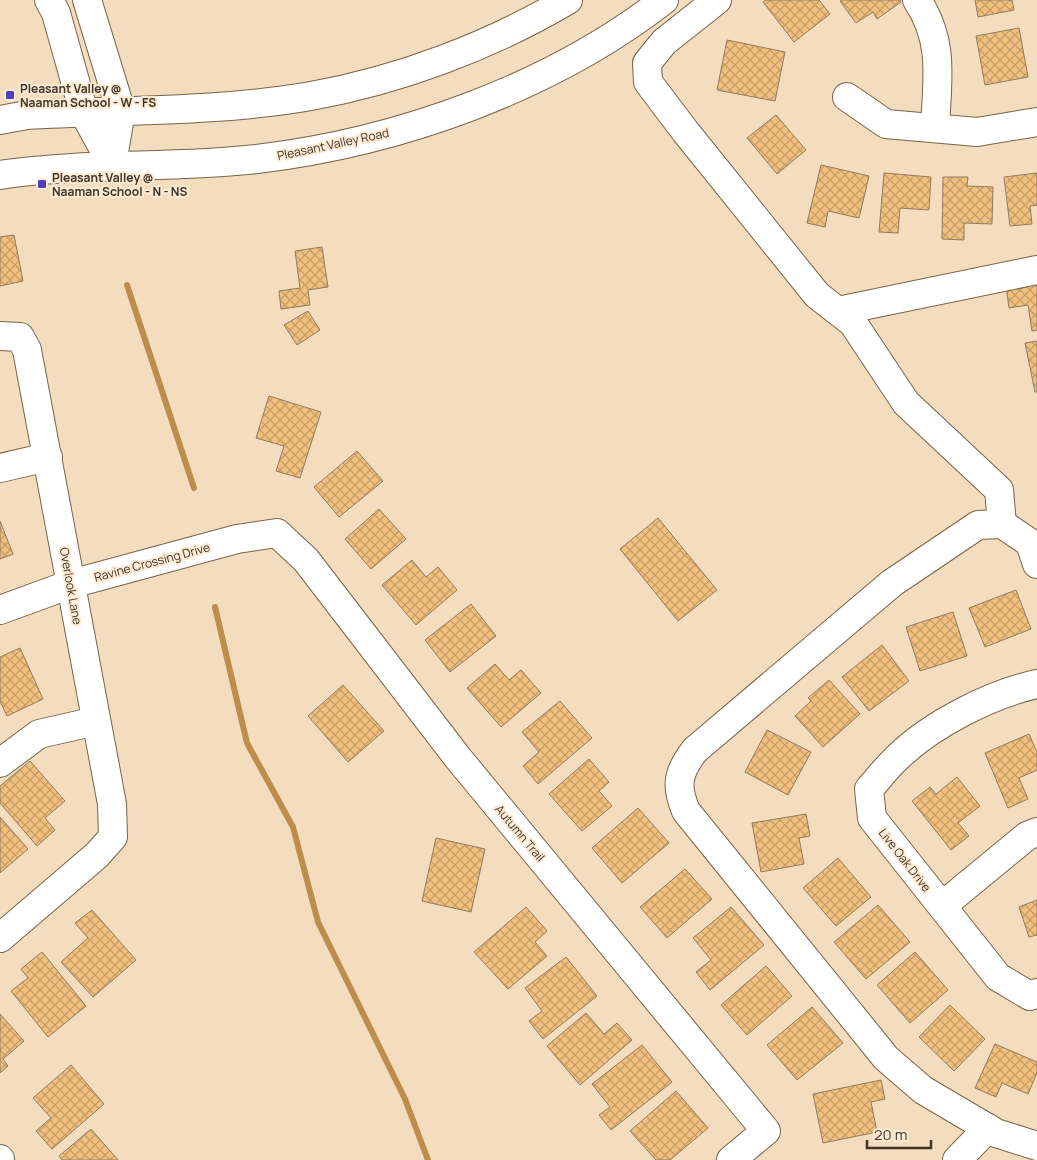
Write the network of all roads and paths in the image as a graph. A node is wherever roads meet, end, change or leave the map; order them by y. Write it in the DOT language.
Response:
graph roads {
  1 [pos="49,0"];
  2 [pos="87,0"];
  3 [pos="568,0"];
  4 [pos="664,0"];
  5 [pos="717,0"];
  6 [pos="917,0"];
  7 [pos="847,97"];
  8 [pos="121,111"];
  9 [pos="84,113"];
  10 [pos="0,120"];
  11 [pos="1037,122"];
  12 [pos="935,128"];
  13 [pos="112,164"];
  14 [pos="0,175"];
  15 [pos="1037,270"];
  16 [pos="838,311"];
  17 [pos="10,337"];
  18 [pos="48,457"];
  19 [pos="0,468"];
  20 [pos="1002,524"];
  21 [pos="277,533"];
  22 [pos="1037,564"];
  23 [pos="71,584"];
  24 [pos="0,610"];
  25 [pos="1037,684"];
  26 [pos="96,721"];
  27 [pos="0,763"];
  28 [pos="1037,832"];
  29 [pos="942,906"];
  30 [pos="0,938"];
  31 [pos="1037,994"];
  32 [pos="988,1128"];
  33 [pos="1037,1146"];
  34 [pos="731,1160"];
  35 [pos="957,1160"];
  1 -- 9 [label="street"];
  2 -- 8 [label="street"];
  3 -- 8 [label="street"];
  4 -- 13 [label="street, Pleasant Valley Road"];
  5 -- 16 [label="street"];
  6 -- 12 [label="street"];
  7 -- 12 [label="street"];
  8 -- 9 [label="street"];
  8 -- 13 [label="street"];
  9 -- 10 [label="street"];
  9 -- 13 [label="street"];
  11 -- 12 [label="street"];
  13 -- 14 [label="street, Pleasant Valley Road"];
  15 -- 16 [label="street"];
  16 -- 20 [label="street"];
  17 -- 18 [label="street, Overlook Lane"];
  18 -- 19 [label="street"];
  18 -- 23 [label="street, Overlook Lane"];
  20 -- 22 [label="street"];
  20 -- 32 [label="street"];
  21 -- 23 [label="street, Ravine Crossing Drive"];
  21 -- 34 [label="street, Autumn Trail"];
  23 -- 24 [label="street, Ravine Crossing Drive"];
  23 -- 26 [label="street, Overlook Lane"];
  25 -- 29 [label="street, Live Oak Drive"];
  26 -- 27 [label="street"];
  26 -- 30 [label="street, Overlook Lane"];
  28 -- 29 [label="street"];
  29 -- 31 [label="street, Live Oak Drive"];
  32 -- 33 [label="street"];
  32 -- 35 [label="street"];
}
